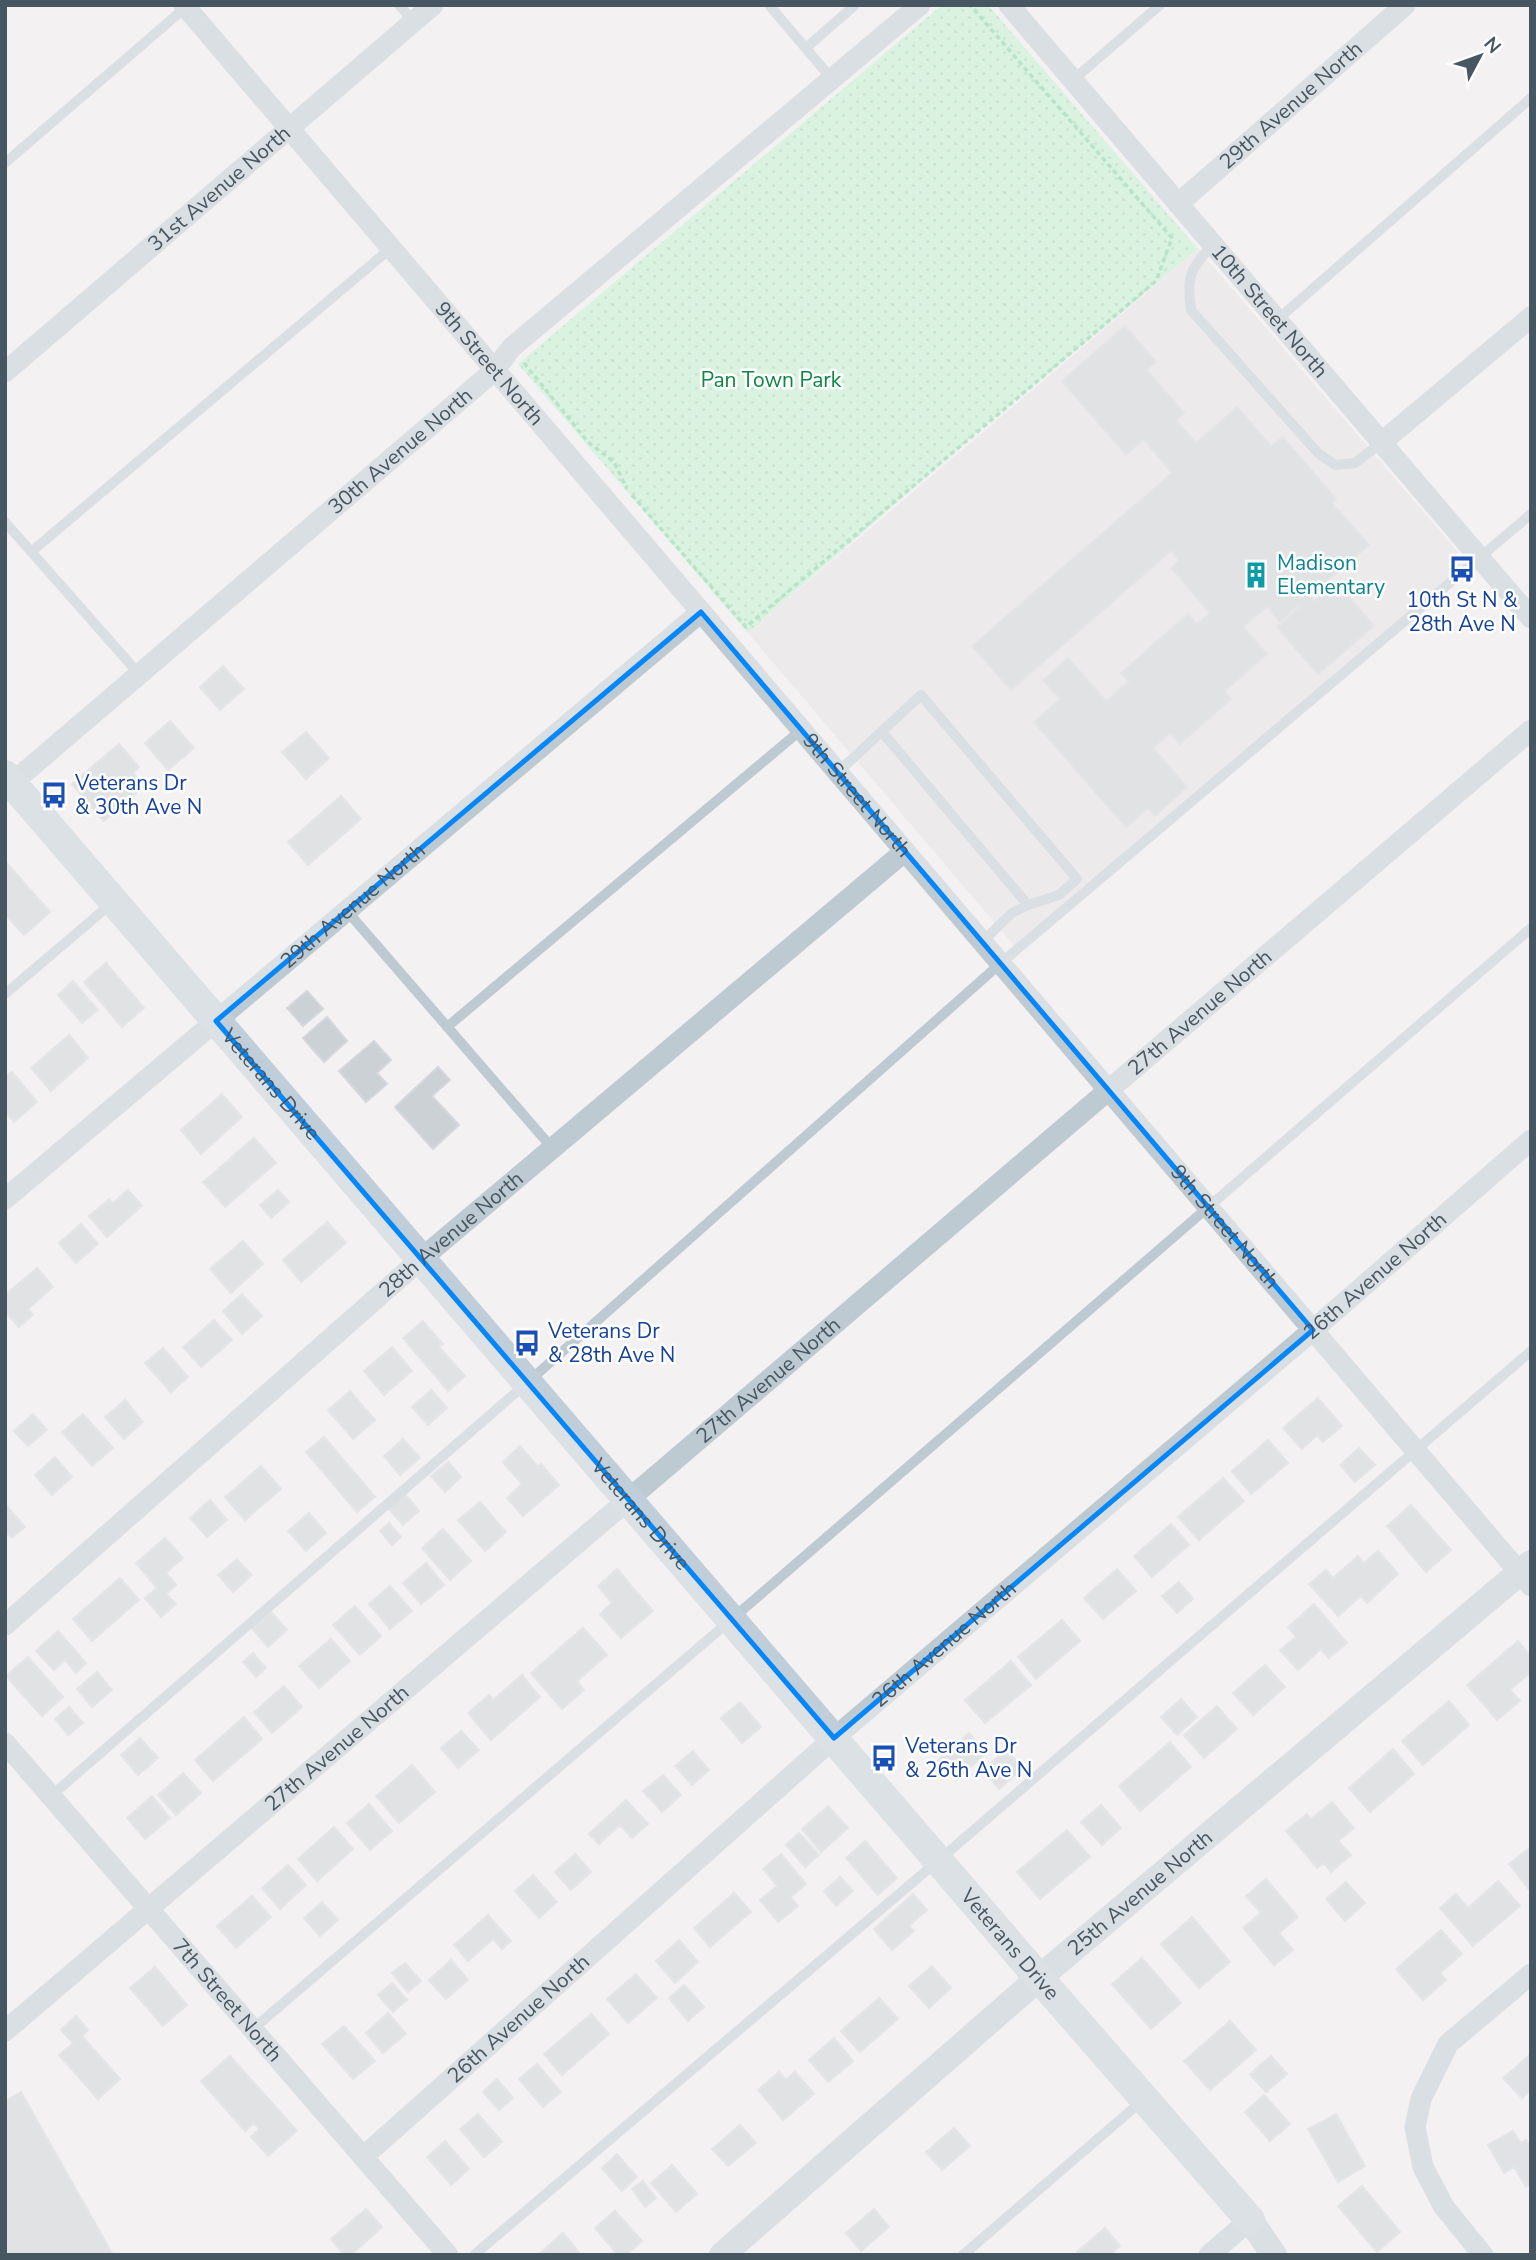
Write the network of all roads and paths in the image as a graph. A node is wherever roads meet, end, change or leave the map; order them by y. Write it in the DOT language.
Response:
graph roads {
  1 [pos="399,5"];
  2 [pos="433,5"];
  3 [pos="769,5"];
  4 [pos="855,5"];
  5 [pos="920,5"];
  6 [pos="970,5"];
  7 [pos="1009,5"];
  8 [pos="1160,5"];
  9 [pos="1405,5"];
  10 [pos="185,6"];
  11 [pos="414,22"];
  12 [pos="806,48"];
  13 [pos="831,78"];
  14 [pos="1073,80"];
  15 [pos="1531,98"];
  16 [pos="289,129"];
  17 [pos="5,163"];
  18 [pos="1178,204"];
  19 [pos="1213,244"];
  20 [pos="391,248"];
  21 [pos="1531,317"];
  22 [pos="1277,320"];
  23 [pos="522,361"];
  24 [pos="495,370"];
  25 [pos="5,372"];
  26 [pos="1382,442"];
  27 [pos="1531,514"];
  28 [pos="5,522"];
  29 [pos="31,552"];
  30 [pos="1479,558"];
  31 [pos="701,612"];
  32 [pos="1531,618"];
  33 [pos="139,674"];
  34 [pos="801,730"];
  35 [pos="1531,730"];
  36 [pos="882,732"];
  37 [pos="837,773"];
  38 [pos="7,782"];
  39 [pos="904,852"];
  40 [pos="113,902"];
  41 [pos="1028,905"];
  42 [pos="346,911"];
  43 [pos="1531,928"];
  44 [pos="982,942"];
  45 [pos="1001,963"];
  46 [pos="5,994"];
  47 [pos="216,1021"];
  48 [pos="447,1027"];
  49 [pos="1109,1090"];
  50 [pos="1531,1140"];
  51 [pos="553,1149"];
  52 [pos="5,1199"];
  53 [pos="1208,1207"];
  54 [pos="421,1259"];
  55 [pos="1313,1330"];
  56 [pos="1531,1351"];
  57 [pos="528,1382"];
  58 [pos="1415,1450"];
  59 [pos="629,1498"];
  60 [pos="1527,1574"];
  61 [pos="732,1619"];
  62 [pos="5,1625"];
  63 [pos="834,1738"];
  64 [pos="5,1744"];
  65 [pos="51,1796"];
  66 [pos="939,1860"];
  67 [pos="148,1909"];
  68 [pos="1531,1974"];
  69 [pos="1039,1978"];
  70 [pos="253,2029"];
  71 [pos="5,2031"];
  72 [pos="1145,2098"];
  73 [pos="363,2157"];
  74 [pos="1250,2220"];
  75 [pos="448,2255"];
  76 [pos="474,2255"];
  77 [pos="722,2255"];
  78 [pos="963,2255"];
  79 [pos="1209,2255"];
  80 [pos="1274,2255"];
  81 [pos="1483,2255"];
  1 -- 11 [label="lane"];
  2 -- 11 [label="street, 31st Avenue North"];
  3 -- 12 [label="lane"];
  4 -- 12 [label="lane"];
  5 -- 13 [label="street, 30th Avenue North"];
  6 -- 23 [label="path"];
  7 -- 14 [label="street, 10th Street North"];
  8 -- 14 [label="lane"];
  9 -- 18 [label="street, 29th Avenue North"];
  10 -- 16 [label="street, 9th Street North"];
  10 -- 17 [label="lane"];
  11 -- 16 [label="street, 31st Avenue North"];
  12 -- 13 [label="lane"];
  13 -- 24 [label="street, 30th Avenue North"];
  14 -- 18 [label="street, 10th Street North"];
  15 -- 22 [label="lane"];
  16 -- 20 [label="street, 9th Street North"];
  16 -- 25 [label="street, 31st Avenue North"];
  18 -- 19 [label="street, 10th Street North"];
  19 -- 22 [label="street, 10th Street North"];
  19 -- 26 [label="lane"];
  20 -- 24 [label="street, 9th Street North"];
  20 -- 29 [label="lane"];
  21 -- 26 [label="street"];
  22 -- 26 [label="street, 10th Street North"];
  24 -- 31 [label="street, 9th Street North"];
  24 -- 33 [label="street, 30th Avenue North"];
  26 -- 30 [label="street, 10th Street North"];
  27 -- 30 [label="lane"];
  28 -- 29 [label="lane"];
  29 -- 33 [label="lane"];
  30 -- 32 [label="street, 10th Street North"];
  30 -- 45 [label="lane"];
  31 -- 34 [label="street, 9th Street North"];
  31 -- 42 [label="street, 29th Avenue North"];
  33 -- 38 [label="street, 30th Avenue North"];
  34 -- 37 [label="street, 9th Street North"];
  34 -- 48 [label="lane"];
  35 -- 49 [label="street, 27th Avenue North"];
  36 -- 37 [label="lane"];
  36 -- 41 [label="lane"];
  36 -- 41 [label="lane"];
  37 -- 39 [label="street, 9th Street North"];
  38 -- 40 [label="main road, Veterans Drive"];
  39 -- 44 [label="street, 9th Street North"];
  39 -- 51 [label="street, 28th Avenue North"];
  40 -- 46 [label="lane"];
  40 -- 47 [label="main road, Veterans Drive"];
  41 -- 44 [label="lane"];
  42 -- 47 [label="street, 29th Avenue North"];
  42 -- 48 [label="lane"];
  43 -- 53 [label="lane"];
  44 -- 45 [label="street, 9th Street North"];
  45 -- 49 [label="street, 9th Street North"];
  45 -- 57 [label="lane"];
  47 -- 52 [label="street, 29th Avenue North"];
  47 -- 54 [label="main road, Veterans Drive"];
  48 -- 51 [label="lane"];
  49 -- 53 [label="street, 9th Street North"];
  49 -- 59 [label="street, 27th Avenue North"];
  50 -- 55 [label="street, 26th Avenue North"];
  51 -- 54 [label="street, 28th Avenue North"];
  53 -- 55 [label="street, 9th Street North"];
  53 -- 61 [label="lane"];
  54 -- 57 [label="main road, Veterans Drive"];
  54 -- 62 [label="street, 28th Avenue North"];
  55 -- 58 [label="street, 9th Street North"];
  55 -- 63 [label="street, 26th Avenue North"];
  56 -- 58 [label="lane"];
  57 -- 59 [label="main road, Veterans Drive"];
  57 -- 65 [label="lane"];
  58 -- 60 [label="street, 9th Street North"];
  58 -- 66 [label="lane"];
  59 -- 61 [label="main road, Veterans Drive"];
  59 -- 67 [label="street, 27th Avenue North"];
  60 -- 69 [label="street, 25th Avenue North"];
  61 -- 63 [label="main road, Veterans Drive"];
  61 -- 70 [label="lane"];
  63 -- 66 [label="main road, Veterans Drive"];
  63 -- 73 [label="street, 26th Avenue North"];
  64 -- 65 [label="street, 7th Street North"];
  65 -- 67 [label="street, 7th Street North"];
  66 -- 69 [label="main road, Veterans Drive"];
  66 -- 76 [label="lane"];
  67 -- 70 [label="street, 7th Street North"];
  67 -- 71 [label="street, 27th Avenue North"];
  68 -- 81 [label="street"];
  69 -- 72 [label="main road, Veterans Drive"];
  69 -- 77 [label="street, 25th Avenue North"];
  70 -- 73 [label="street, 7th Street North"];
  72 -- 74 [label="main road, Veterans Drive"];
  72 -- 78 [label="lane"];
  73 -- 75 [label="street, 7th Street North"];
  74 -- 79 [label="street"];
  74 -- 80 [label="street, Veterans Drive"];
}
